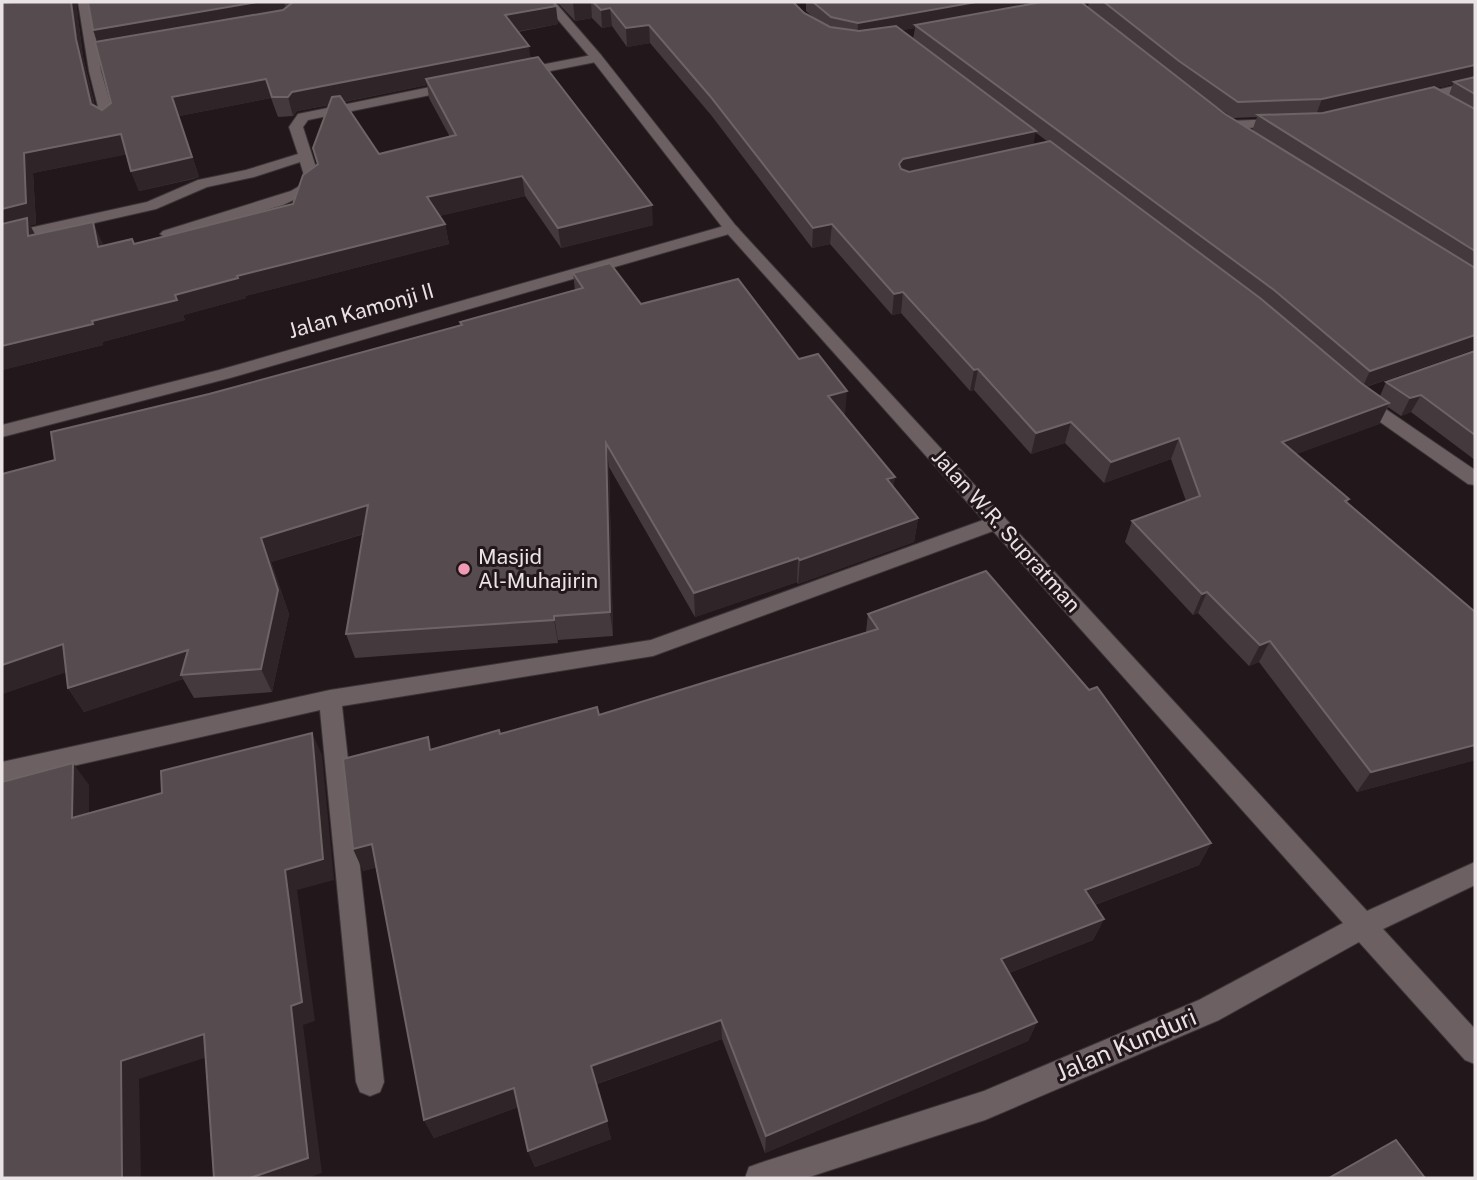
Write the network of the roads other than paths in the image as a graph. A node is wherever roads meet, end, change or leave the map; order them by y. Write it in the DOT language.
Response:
graph roads {
  1 [pos="84,2"];
  2 [pos="549,2"];
  3 [pos="597,58"];
  4 [pos="503,77"];
  5 [pos="463,85"];
  6 [pos="1475,86"];
  7 [pos="1429,96"];
  8 [pos="1404,102"];
  9 [pos="1452,110"];
  10 [pos="109,123"];
  11 [pos="1290,123"];
  12 [pos="1248,140"];
  13 [pos="306,156"];
  14 [pos="731,229"];
  15 [pos="168,234"];
  16 [pos="2,239"];
  17 [pos="1384,389"];
  18 [pos="2,432"];
  19 [pos="1475,479"];
  20 [pos="997,522"];
  21 [pos="330,699"];
  22 [pos="2,772"];
  23 [pos="1475,873"];
  24 [pos="1363,926"];
  25 [pos="1475,1050"];
  26 [pos="370,1082"];
  27 [pos="760,1178"];
  1 -- 10 [label="street"];
  2 -- 3 [label="street, Jalan W.R. Supratman"];
  3 -- 4 [label="street"];
  3 -- 14 [label="street, Jalan W.R. Supratman"];
  5 -- 13 [label="street"];
  6 -- 7 [label="street"];
  7 -- 8 [label="street"];
  7 -- 9 [label="street"];
  11 -- 12 [label="street"];
  13 -- 15 [label="street"];
  13 -- 16 [label="street"];
  14 -- 18 [label="street, Jalan Kamonji II"];
  14 -- 20 [label="street, Jalan W.R. Supratman"];
  17 -- 19 [label="street"];
  20 -- 21 [label="street"];
  20 -- 24 [label="street, Jalan W.R. Supratman"];
  21 -- 22 [label="street"];
  21 -- 26 [label="street"];
  23 -- 24 [label="street, Jalan Kunduri"];
  24 -- 25 [label="street, Jalan W.R. Supratman"];
  24 -- 27 [label="street, Jalan Kunduri"];
}
